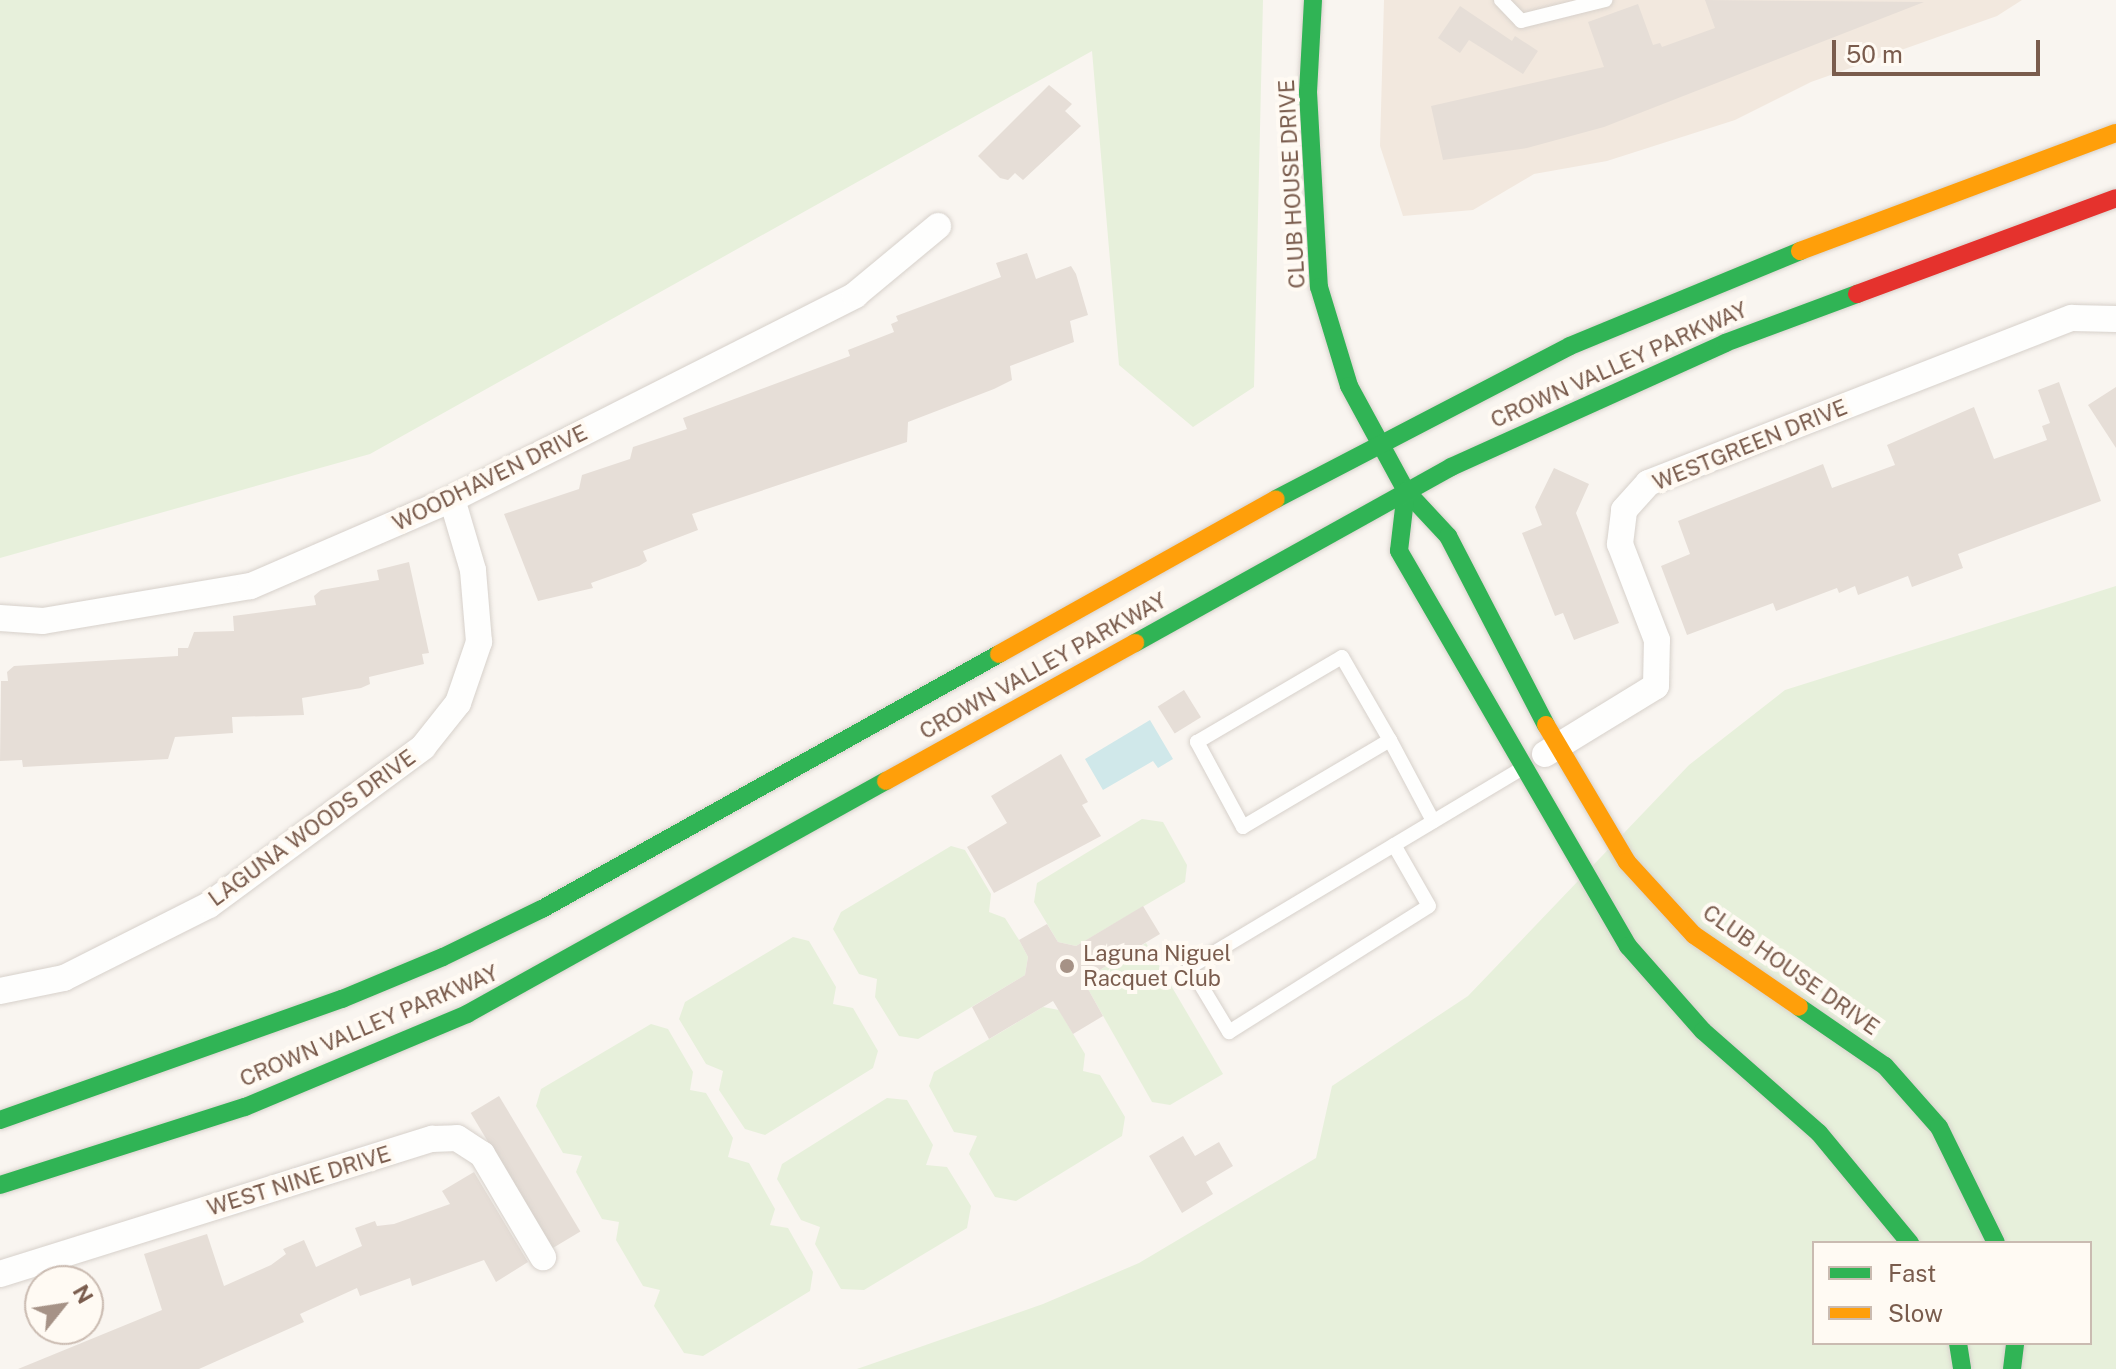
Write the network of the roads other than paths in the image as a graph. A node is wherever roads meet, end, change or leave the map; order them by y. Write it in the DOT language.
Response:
graph roads {
  1 [pos="1313,0"];
  2 [pos="1501,0"];
  3 [pos="1605,0"];
  4 [pos="2116,133"];
  5 [pos="2116,198"];
  6 [pos="938,226"];
  7 [pos="2116,319"];
  8 [pos="1380,442"];
  9 [pos="1406,491"];
  10 [pos="452,499"];
  11 [pos="0,618"];
  12 [pos="1390,740"];
  13 [pos="1557,746"];
  14 [pos="1521,769"];
  15 [pos="1433,821"];
  16 [pos="1394,845"];
  17 [pos="0,991"];
  18 [pos="0,1120"];
  19 [pos="0,1185"];
  20 [pos="1908,1241"];
  21 [pos="1995,1241"];
  22 [pos="543,1257"];
  23 [pos="0,1274"];
  24 [pos="1958,1345"];
  25 [pos="2015,1345"];
  26 [pos="1962,1369"];
  27 [pos="2012,1369"];
  1 -- 8 [label="main road, CLUB HOUSE DRIVE"];
  2 -- 3 [label="lane"];
  4 -- 8 [label="main road, CROWN VALLEY PARKWAY"];
  5 -- 9 [label="main road, CROWN VALLEY PARKWAY"];
  6 -- 10 [label="street, WOODHAVEN DRIVE"];
  7 -- 13 [label="street, WESTGREEN DRIVE"];
  8 -- 9 [label="main road, CLUB HOUSE DRIVE"];
  8 -- 18 [label="main road, CROWN VALLEY PARKWAY"];
  9 -- 13 [label="main road, CLUB HOUSE DRIVE"];
  9 -- 14 [label="main road"];
  9 -- 19 [label="main road, CROWN VALLEY PARKWAY"];
  10 -- 11 [label="street, WOODHAVEN DRIVE"];
  10 -- 17 [label="street, LAGUNA WOODS DRIVE"];
  12 -- 12 [label="lane"];
  12 -- 15 [label="lane"];
  13 -- 14 [label="street, WESTGREEN DRIVE"];
  13 -- 21 [label="main road, CLUB HOUSE DRIVE"];
  14 -- 15 [label="lane"];
  14 -- 20 [label="main road"];
  15 -- 16 [label="lane"];
  16 -- 16 [label="lane"];
  22 -- 23 [label="street, WEST NINE DRIVE"];
  24 -- 26 [label="main road"];
  25 -- 27 [label="main road"];
}
